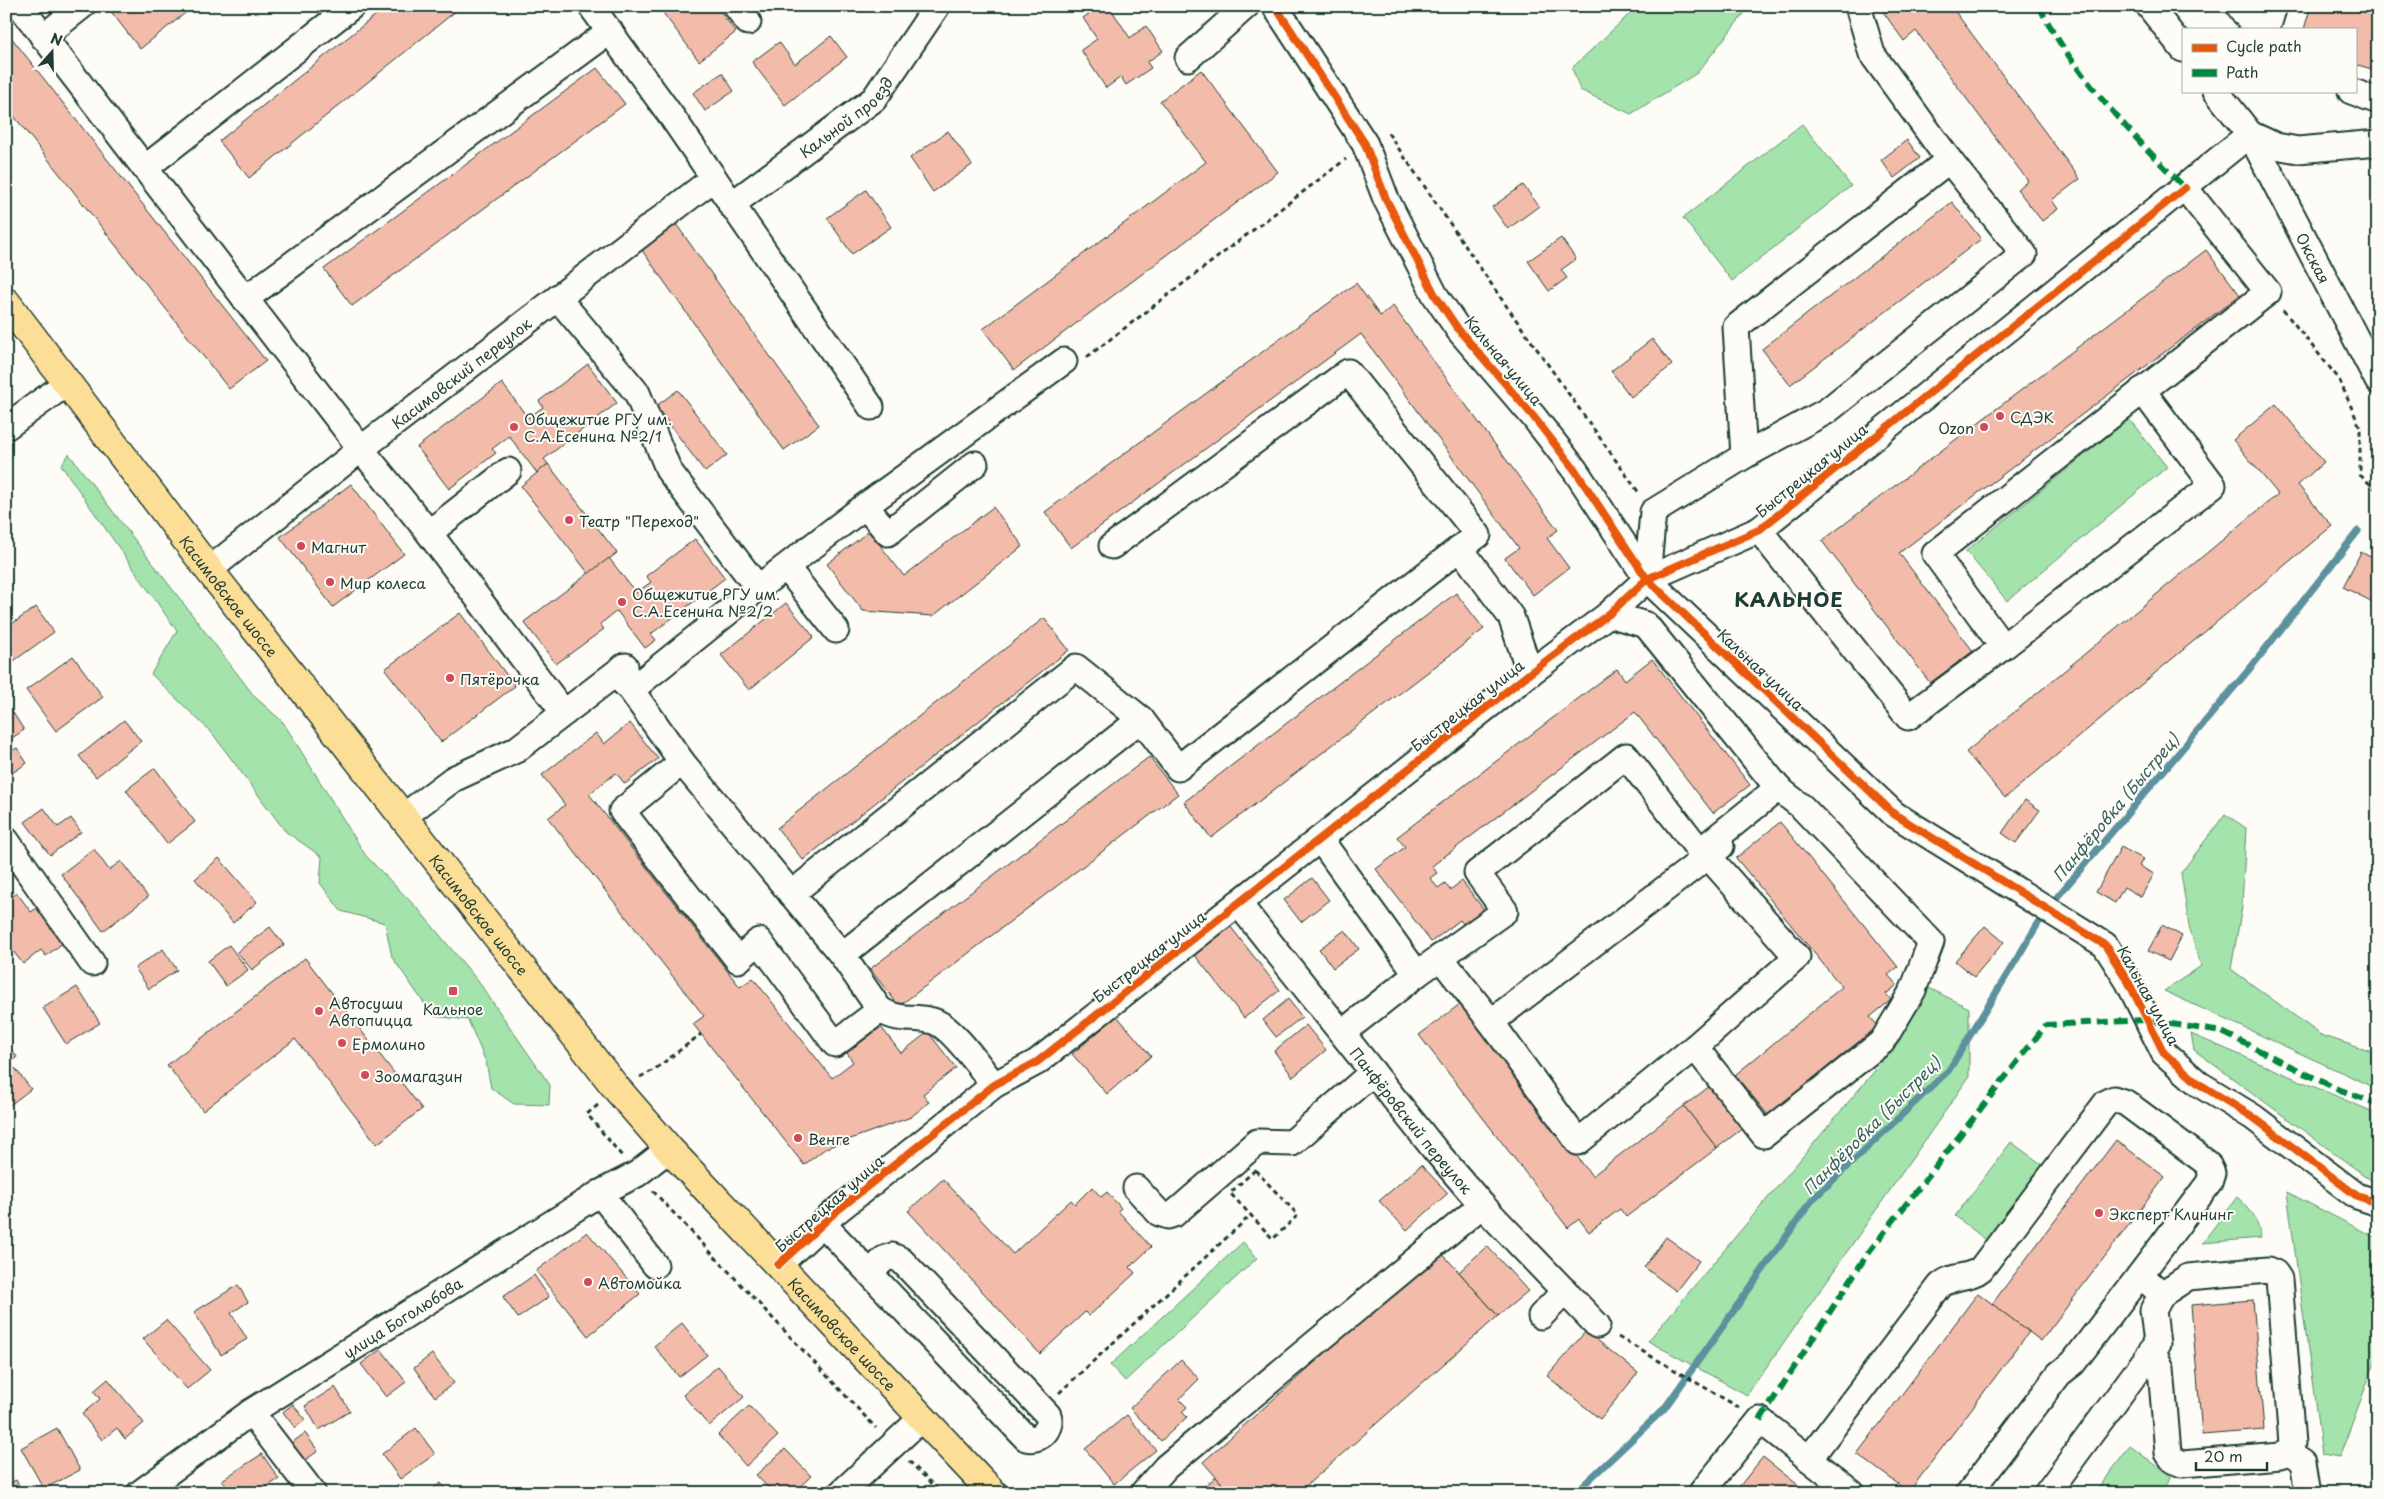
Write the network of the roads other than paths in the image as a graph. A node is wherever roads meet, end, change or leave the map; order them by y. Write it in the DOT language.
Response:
graph roads {
  1 [pos="20,6"];
  2 [pos="82,6"];
  3 [pos="352,6"];
  4 [pos="591,6"];
  5 [pos="937,6"];
  6 [pos="1246,6"];
  7 [pos="1275,6"];
  8 [pos="1858,6"];
  9 [pos="2149,6"];
  10 [pos="2240,6"];
  11 [pos="2274,6"];
  12 [pos="2255,28"];
  13 [pos="2267,28"];
  14 [pos="610,31"];
  15 [pos="43,36"];
  16 [pos="2182,48"];
  17 [pos="1188,58"];
  18 [pos="2217,92"];
  19 [pos="2354,92"];
  20 [pos="2378,101"];
  21 [pos="2250,134"];
  22 [pos="2378,143"];
  23 [pos="1949,160"];
  24 [pos="145,168"];
  25 [pos="714,178"];
  26 [pos="2185,188"];
  27 [pos="731,205"];
  28 [pos="558,298"];
  29 [pos="245,299"];
  30 [pos="6,302"];
  31 [pos="1064,361"];
  32 [pos="2378,381"];
  33 [pos="67,383"];
  34 [pos="2142,390"];
  35 [pos="871,407"];
  36 [pos="6,427"];
  37 [pos="361,449"];
  38 [pos="1744,456"];
  39 [pos="975,464"];
  40 [pos="508,471"];
  41 [pos="865,506"];
  42 [pos="1759,530"];
  43 [pos="429,533"];
  44 [pos="1112,546"];
  45 [pos="1460,548"];
  46 [pos="786,567"];
  47 [pos="208,570"];
  48 [pos="1647,579"];
  49 [pos="758,588"];
  50 [pos="1609,614"];
  51 [pos="836,630"];
  52 [pos="2003,646"];
  53 [pos="1530,673"];
  54 [pos="624,677"];
  55 [pos="564,712"];
  56 [pos="1141,719"];
  57 [pos="682,762"];
  58 [pos="1781,791"];
  59 [pos="404,816"];
  60 [pos="1320,839"];
  61 [pos="6,840"];
  62 [pos="1708,856"];
  63 [pos="791,894"];
  64 [pos="1238,903"];
  65 [pos="842,955"];
  66 [pos="1440,957"];
  67 [pos="92,963"];
  68 [pos="1417,974"];
  69 [pos="880,1010"];
  70 [pos="1491,1022"];
  71 [pos="1342,1033"];
  72 [pos="1695,1047"];
  73 [pos="1373,1072"];
  74 [pos="994,1085"];
  75 [pos="669,1149"];
  76 [pos="1136,1188"];
  77 [pos="600,1193"];
  78 [pos="2378,1203"];
  79 [pos="1482,1205"];
  80 [pos="823,1224"];
  81 [pos="655,1265"];
  82 [pos="778,1265"];
  83 [pos="870,1273"];
  84 [pos="2140,1275"];
  85 [pos="1565,1291"];
  86 [pos="2162,1294"];
  87 [pos="1540,1316"];
  88 [pos="1597,1325"];
  89 [pos="2153,1352"];
  90 [pos="251,1412"];
  91 [pos="921,1419"];
  92 [pos="2288,1452"];
  93 [pos="1809,1459"];
  94 [pos="842,1492"];
  95 [pos="140,1493"];
  96 [pos="313,1493"];
  97 [pos="993,1493"];
  98 [pos="1143,1493"];
  99 [pos="1701,1493"];
  100 [pos="1852,1493"];
  101 [pos="1969,1493"];
  102 [pos="2047,1493"];
  103 [pos="2308,1493"];
  1 -- 15 [label="street"];
  2 -- 15 [label="street"];
  3 -- 24 [label="street"];
  4 -- 14 [label="street"];
  5 -- 27 [label="street, Кальной проезд"];
  6 -- 17 [label="street"];
  7 -- 48 [label="street, Кальная улица"];
  8 -- 23 [label="street"];
  9 -- 16 [label="street"];
  10 -- 12 [label="street"];
  11 -- 13 [label="street"];
  14 -- 25 [label="street"];
  14 -- 29 [label="street"];
  15 -- 24 [label="street"];
  18 -- 21 [label="street, Окская"];
  19 -- 20 [label="street"];
  21 -- 22 [label="street"];
  21 -- 26 [label="street, Быстрецкая улица"];
  21 -- 32 [label="street, Окская"];
  23 -- 38 [label="street"];
  23 -- 38 [label="street"];
  24 -- 29 [label="street"];
  25 -- 27 [label="street"];
  25 -- 28 [label="street, Касимовский переулок"];
  26 -- 34 [label="street"];
  26 -- 42 [label="street, Быстрецкая улица"];
  27 -- 35 [label="street"];
  28 -- 37 [label="street, Касимовский переулок"];
  28 -- 49 [label="street"];
  29 -- 37 [label="street"];
  30 -- 33 [label="main road, Касимовское шоссе"];
  31 -- 41 [label="street"];
  33 -- 36 [label="street"];
  33 -- 47 [label="main road, Касимовское шоссе"];
  34 -- 52 [label="street"];
  34 -- 52 [label="street"];
  37 -- 43 [label="street"];
  37 -- 47 [label="street, Касимовский переулок"];
  38 -- 48 [label="street"];
  39 -- 41 [label="street"];
  40 -- 43 [label="street"];
  41 -- 46 [label="street"];
  42 -- 48 [label="street, Быстрецкая улица"];
  42 -- 52 [label="street"];
  43 -- 55 [label="street"];
  44 -- 45 [label="street"];
  45 -- 53 [label="street"];
  45 -- 56 [label="street"];
  46 -- 49 [label="street"];
  46 -- 51 [label="street"];
  47 -- 59 [label="main road, Касимовское шоссе"];
  48 -- 50 [label="street, Быстрецкая улица"];
  48 -- 78 [label="street, Кальная улица"];
  49 -- 54 [label="street"];
  50 -- 53 [label="street, Быстрецкая улица"];
  50 -- 58 [label="street"];
  53 -- 60 [label="street, Быстрецкая улица"];
  54 -- 55 [label="street"];
  54 -- 57 [label="street"];
  55 -- 59 [label="street"];
  56 -- 63 [label="street"];
  56 -- 65 [label="street"];
  57 -- 63 [label="street"];
  57 -- 69 [label="street"];
  58 -- 62 [label="street"];
  58 -- 66 [label="street"];
  58 -- 72 [label="street"];
  59 -- 75 [label="main road, Касимовское шоссе"];
  60 -- 64 [label="street, Быстрецкая улица"];
  60 -- 68 [label="street"];
  61 -- 67 [label="street"];
  62 -- 70 [label="street"];
  62 -- 72 [label="street"];
  63 -- 65 [label="street"];
  64 -- 71 [label="street, Панфёровский переулок"];
  64 -- 74 [label="street, Быстрецкая улица"];
  65 -- 69 [label="street"];
  66 -- 68 [label="street"];
  66 -- 70 [label="street"];
  68 -- 71 [label="street"];
  69 -- 74 [label="street"];
  70 -- 72 [label="street"];
  71 -- 73 [label="street, Панфёровский переулок"];
  73 -- 76 [label="street"];
  73 -- 79 [label="street, Панфёровский переулок"];
  74 -- 80 [label="street, Быстрецкая улица"];
  75 -- 77 [label="street, улица Боголюбова"];
  75 -- 82 [label="main road, Касимовское шоссе"];
  77 -- 81 [label="street"];
  77 -- 90 [label="street, улица Боголюбова"];
  79 -- 85 [label="street, Панфёровский переулок"];
  79 -- 98 [label="street"];
  80 -- 82 [label="street, Быстрецкая улица"];
  80 -- 83 [label="street"];
  82 -- 91 [label="main road, Касимовское шоссе"];
  83 -- 83 [label="street"];
  84 -- 86 [label="street"];
  84 -- 93 [label="street"];
  84 -- 101 [label="street"];
  85 -- 87 [label="street"];
  85 -- 88 [label="street, Панфёровский переулок"];
  86 -- 89 [label="street"];
  86 -- 92 [label="street"];
  89 -- 92 [label="street"];
  89 -- 102 [label="street"];
  90 -- 95 [label="street, улица Боголюбова"];
  90 -- 96 [label="street"];
  91 -- 94 [label="street"];
  91 -- 97 [label="main road, Касимовское шоссе"];
  92 -- 103 [label="street"];
  93 -- 99 [label="street"];
  93 -- 100 [label="street"];
}
